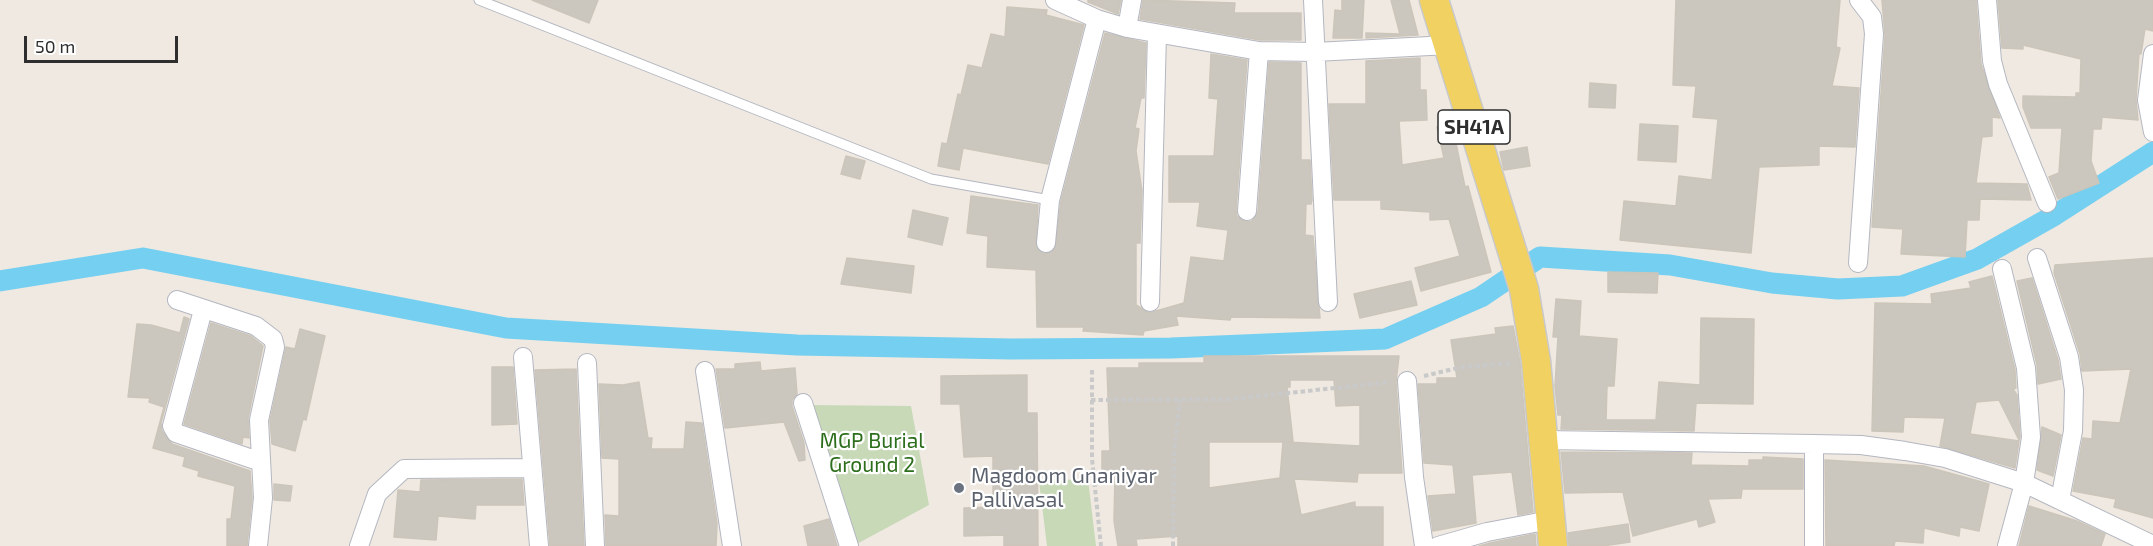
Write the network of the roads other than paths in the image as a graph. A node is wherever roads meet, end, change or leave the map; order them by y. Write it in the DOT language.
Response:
graph roads {
  1 [pos="479,0"];
  2 [pos="1055,0"];
  3 [pos="1132,0"];
  4 [pos="1313,0"];
  5 [pos="1434,0"];
  6 [pos="1859,0"];
  7 [pos="1987,0"];
  8 [pos="1097,19"];
  9 [pos="1126,28"];
  10 [pos="1157,34"];
  11 [pos="1449,45"];
  12 [pos="1259,51"];
  13 [pos="1315,52"];
  14 [pos="2153,54"];
  15 [pos="2153,132"];
  16 [pos="1050,200"];
  17 [pos="2047,202"];
  18 [pos="1247,211"];
  19 [pos="1046,243"];
  20 [pos="2037,258"];
  21 [pos="1858,262"];
  22 [pos="2002,268"];
  23 [pos="177,300"];
  24 [pos="1150,302"];
  25 [pos="1328,302"];
  26 [pos="203,310"];
  27 [pos="523,357"];
  28 [pos="587,363"];
  29 [pos="705,371"];
  30 [pos="1407,381"];
  31 [pos="803,403"];
  32 [pos="1544,440"];
  33 [pos="1814,444"];
  34 [pos="261,462"];
  35 [pos="532,468"];
  36 [pos="2024,483"];
  37 [pos="2060,500"];
  38 [pos="1551,533"];
  39 [pos="1457,544"];
  40 [pos="2153,545"];
  41 [pos="258,546"];
  42 [pos="359,546"];
  43 [pos="539,546"];
  44 [pos="595,546"];
  45 [pos="732,546"];
  46 [pos="849,546"];
  47 [pos="1424,546"];
  48 [pos="1438,546"];
  49 [pos="1814,546"];
  50 [pos="2007,546"];
  1 -- 16 [label="lane"];
  2 -- 8 [label="street"];
  3 -- 9 [label="street"];
  4 -- 13 [label="street"];
  5 -- 11 [label="main road, SH41A"];
  6 -- 21 [label="street"];
  7 -- 17 [label="street"];
  8 -- 9 [label="street"];
  8 -- 16 [label="street"];
  9 -- 10 [label="street"];
  10 -- 12 [label="street"];
  10 -- 24 [label="street"];
  11 -- 13 [label="street"];
  11 -- 32 [label="main road, SH41A"];
  12 -- 13 [label="street"];
  12 -- 18 [label="street"];
  13 -- 25 [label="street"];
  14 -- 15 [label="street"];
  16 -- 19 [label="street"];
  20 -- 37 [label="street"];
  22 -- 36 [label="street"];
  23 -- 26 [label="street"];
  26 -- 34 [label="street"];
  26 -- 34 [label="street"];
  27 -- 35 [label="street"];
  28 -- 44 [label="street"];
  29 -- 45 [label="street"];
  30 -- 47 [label="street"];
  31 -- 46 [label="street"];
  32 -- 33 [label="street"];
  32 -- 38 [label="main road, SH41A"];
  33 -- 36 [label="street"];
  33 -- 49 [label="street"];
  34 -- 41 [label="street"];
  35 -- 42 [label="street"];
  35 -- 43 [label="street"];
  36 -- 37 [label="street"];
  36 -- 50 [label="street"];
  37 -- 40 [label="street"];
  38 -- 39 [label="street"];
  39 -- 48 [label="street"];
}
